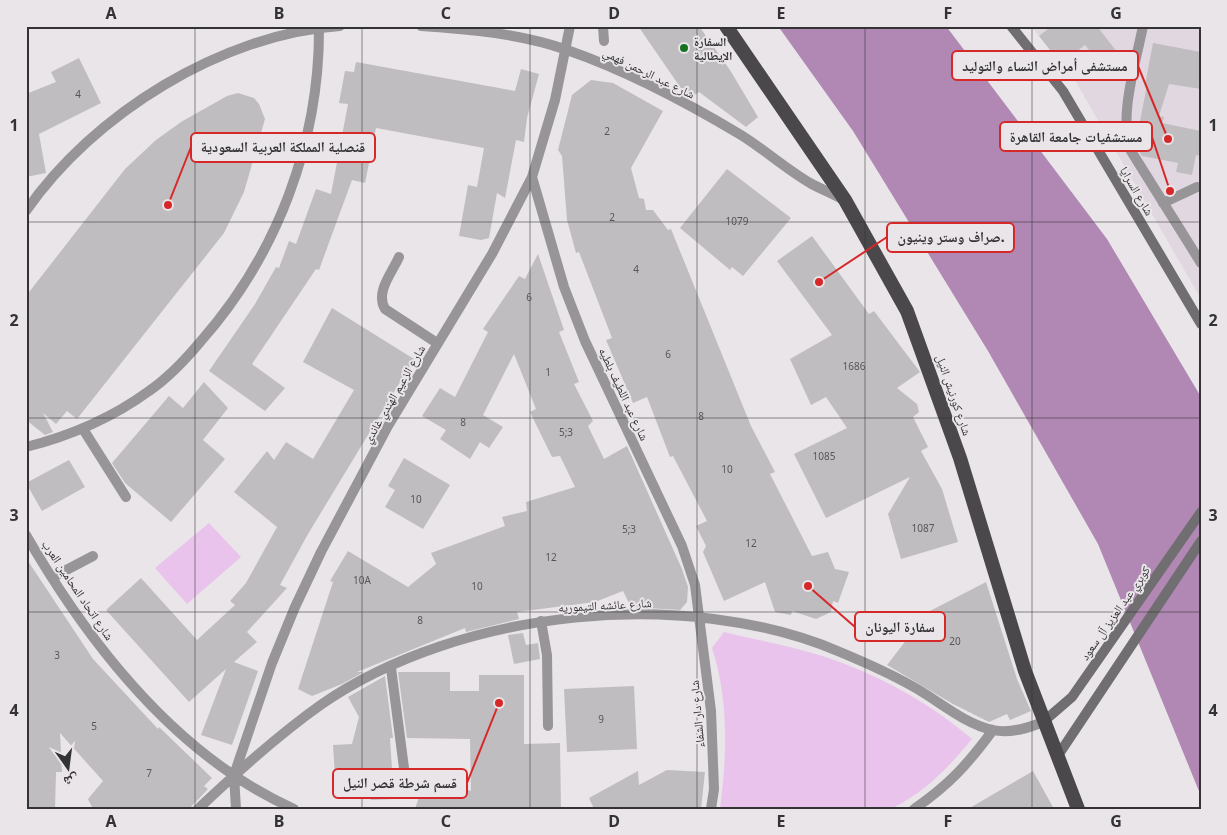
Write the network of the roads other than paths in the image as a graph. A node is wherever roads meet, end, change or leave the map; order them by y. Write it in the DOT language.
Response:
graph roads {
  1 [pos="340,26"];
  2 [pos="421,26"];
  3 [pos="570,26"];
  4 [pos="603,26"];
  5 [pos="726,26"];
  6 [pos="1011,26"];
  7 [pos="1143,26"];
  8 [pos="319,27"];
  9 [pos="604,41"];
  10 [pos="566,49"];
  11 [pos="532,177"];
  12 [pos="1197,187"];
  13 [pos="845,200"];
  14 [pos="1163,203"];
  15 [pos="26,211"];
  16 [pos="400,257"];
  17 [pos="1201,263"];
  18 [pos="1201,324"];
  19 [pos="437,343"];
  20 [pos="83,429"];
  21 [pos="26,448"];
  22 [pos="126,497"];
  23 [pos="1201,512"];
  24 [pos="26,535"];
  25 [pos="1201,541"];
  26 [pos="93,556"];
  27 [pos="53,577"];
  28 [pos="700,618"];
  29 [pos="541,621"];
  30 [pos="390,668"];
  31 [pos="1043,722"];
  32 [pos="548,726"];
  33 [pos="993,730"];
  34 [pos="1057,757"];
  35 [pos="404,768"];
  36 [pos="234,775"];
  37 [pos="198,809"];
  38 [pos="236,809"];
  39 [pos="294,809"];
  40 [pos="711,809"];
  41 [pos="914,809"];
  42 [pos="1078,809"];
  1 -- 8 [label="street"];
  2 -- 10 [label="street, شارع عبد الرحمن فهمي"];
  3 -- 10 [label="street, شارع الزعيم الهندي غاندي"];
  4 -- 9 [label="street"];
  5 -- 13 [label="highway, شارع كورنيش النيل"];
  6 -- 18 [label="main road, شارع السرايا"];
  7 -- 14 [label="street"];
  8 -- 15 [label="street"];
  8 -- 20 [label="street"];
  10 -- 11 [label="street, شارع الزعيم الهندي غاندي"];
  10 -- 13 [label="street, شارع عبد الرحمن فهمي"];
  11 -- 19 [label="street, شارع الزعيم الهندي غاندي"];
  11 -- 28 [label="street, شارع عبد اللطيف بلطيه"];
  12 -- 14 [label="street"];
  13 -- 31 [label="highway, شارع كورنيش النيل"];
  14 -- 17 [label="street"];
  16 -- 19 [label="street"];
  19 -- 36 [label="street, شارع الزعيم الهندي غاندي"];
  20 -- 21 [label="street"];
  20 -- 22 [label="street"];
  23 -- 31 [label="main road, كوبري عبد العزيز آل سعود"];
  24 -- 27 [label="street, شارع اتحاد المحامين العرب"];
  25 -- 34 [label="main road"];
  26 -- 27 [label="street"];
  27 -- 36 [label="street, شارع اتحاد المحامين العرب"];
  28 -- 29 [label="street, شارع عائشه التيموريه"];
  28 -- 33 [label="street, شارع عائشه التيموريه"];
  28 -- 40 [label="street, شارع دار الشفاء"];
  29 -- 30 [label="street, شارع عائشه التيموريه"];
  29 -- 32 [label="street"];
  30 -- 35 [label="street"];
  30 -- 36 [label="street, شارع عائشه التيموريه"];
  31 -- 33 [label="street, شارع عائشه التيموريه"];
  31 -- 34 [label="highway, شارع كورنيش النيل"];
  33 -- 41 [label="street"];
  34 -- 42 [label="highway, شارع كورنيش النيل"];
  36 -- 37 [label="street, شارع عائشه التيموريه"];
  36 -- 38 [label="street"];
  36 -- 39 [label="street, شارع اتحاد المحامين العرب"];
}
